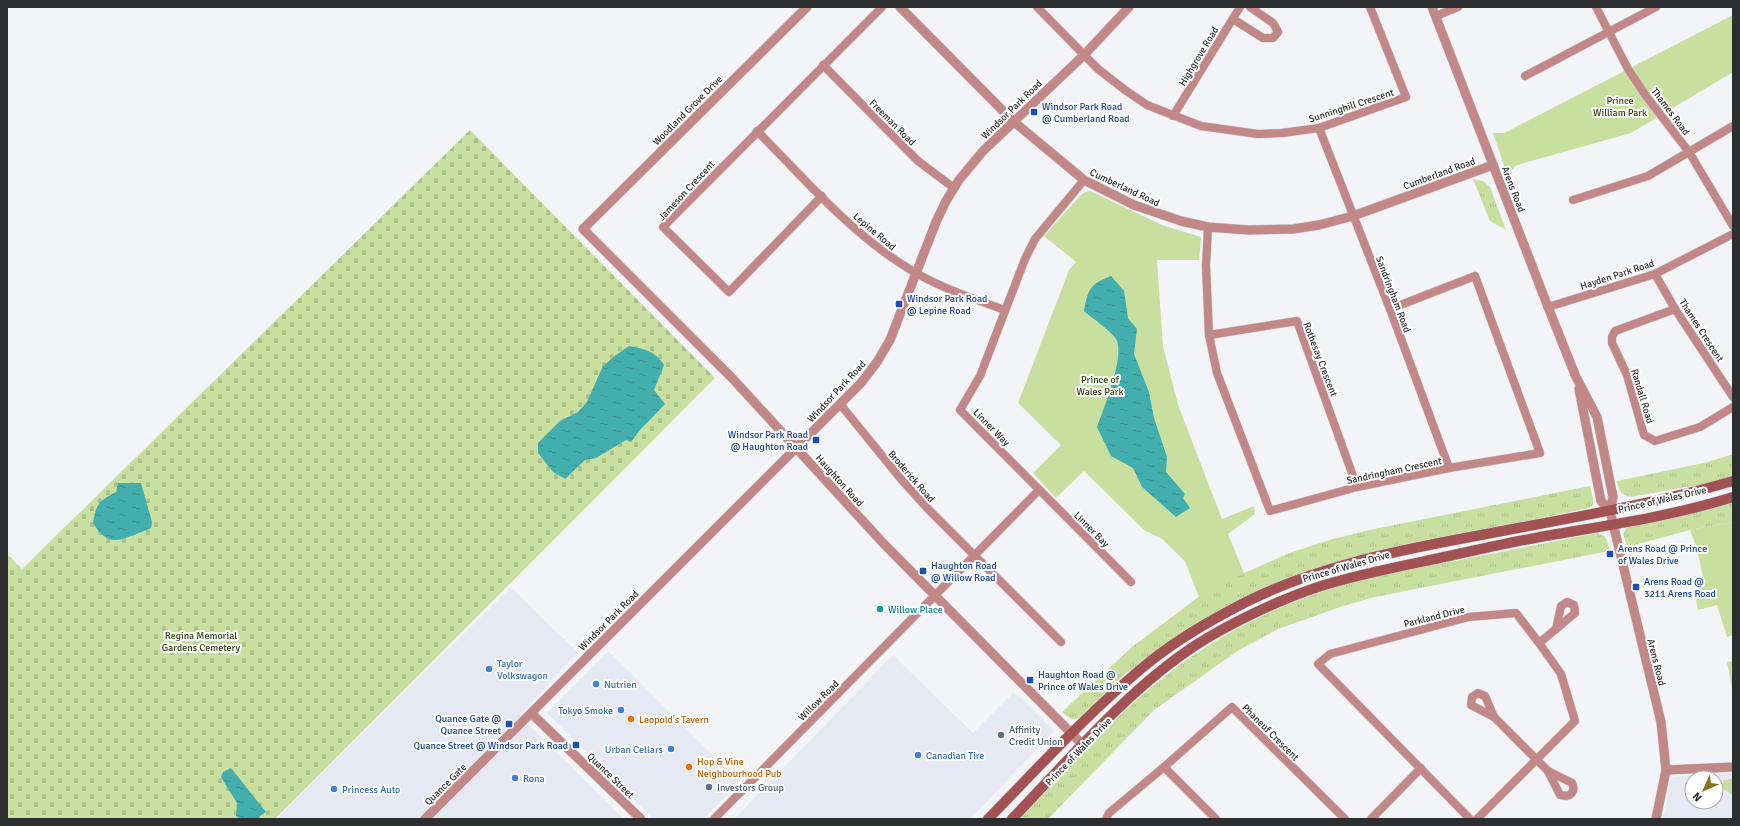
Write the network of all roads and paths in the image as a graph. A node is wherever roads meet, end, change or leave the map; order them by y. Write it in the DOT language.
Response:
graph roads {
  1 [pos="807,7"];
  2 [pos="882,7"];
  3 [pos="900,7"];
  4 [pos="1037,7"];
  5 [pos="1129,7"];
  6 [pos="1240,7"];
  7 [pos="1250,7"];
  8 [pos="1370,7"];
  9 [pos="1432,7"];
  10 [pos="1458,7"];
  11 [pos="1596,7"];
  12 [pos="1656,7"];
  13 [pos="1436,16"];
  14 [pos="1233,19"];
  15 [pos="1609,32"];
  16 [pos="1084,55"];
  17 [pos="823,65"];
  18 [pos="1526,76"];
  19 [pos="1174,116"];
  20 [pos="1013,121"];
  21 [pos="1733,126"];
  22 [pos="1318,128"];
  23 [pos="757,131"];
  24 [pos="1689,152"];
  25 [pos="1493,165"];
  26 [pos="1084,180"];
  27 [pos="954,188"];
  28 [pos="822,196"];
  29 [pos="1573,200"];
  30 [pos="1353,216"];
  31 [pos="1733,226"];
  32 [pos="1208,227"];
  33 [pos="583,229"];
  34 [pos="1733,234"];
  35 [pos="916,273"];
  36 [pos="1655,274"];
  37 [pos="1548,307"];
  38 [pos="1390,309"];
  39 [pos="1676,309"];
  40 [pos="1005,310"];
  41 [pos="1209,335"];
  42 [pos="1733,396"];
  43 [pos="840,404"];
  44 [pos="1733,407"];
  45 [pos="797,448"];
  46 [pos="1449,468"];
  47 [pos="1733,481"];
  48 [pos="1357,487"];
  49 [pos="1039,490"];
  50 [pos="1733,497"];
  51 [pos="1610,511"];
  52 [pos="1612,524"];
  53 [pos="974,556"];
  54 [pos="1131,582"];
  55 [pos="935,595"];
  56 [pos="1556,629"];
  57 [pos="1061,642"];
  58 [pos="1539,643"];
  59 [pos="531,713"];
  60 [pos="1494,717"];
  61 [pos="1072,734"];
  62 [pos="1083,745"];
  63 [pos="1536,759"];
  64 [pos="1164,767"];
  65 [pos="1733,767"];
  66 [pos="1421,768"];
  67 [pos="1666,770"];
  68 [pos="1548,771"];
  69 [pos="425,819"];
  70 [pos="641,819"];
  71 [pos="714,819"];
  72 [pos="988,819"];
  73 [pos="1012,819"];
  74 [pos="1106,819"];
  75 [pos="1216,819"];
  76 [pos="1344,819"];
  77 [pos="1371,819"];
  78 [pos="1470,819"];
  79 [pos="1477,819"];
  80 [pos="1656,819"];
  1 -- 33 [label="street, Woodland Grove Drive"];
  2 -- 17 [label="street, Jameson Crescent"];
  3 -- 20 [label="street, Cumberland Road"];
  4 -- 16 [label="street, Sunninghill Crescent"];
  5 -- 16 [label="street, Windsor Park Road"];
  6 -- 14 [label="street, Highgrove Road"];
  7 -- 14 [label="street"];
  8 -- 22 [label="street, Sunninghill Crescent"];
  9 -- 13 [label="street, Arens Road"];
  10 -- 13 [label="street"];
  11 -- 15 [label="street, Thames Road"];
  12 -- 15 [label="street"];
  13 -- 25 [label="street, Arens Road"];
  14 -- 19 [label="street, Highgrove Road"];
  15 -- 18 [label="street"];
  15 -- 24 [label="street, Thames Road"];
  16 -- 19 [label="street, Sunninghill Crescent"];
  16 -- 20 [label="street, Windsor Park Road"];
  17 -- 23 [label="street, Jameson Crescent"];
  17 -- 27 [label="street, Freeman Road"];
  19 -- 22 [label="street, Sunninghill Crescent"];
  20 -- 26 [label="street, Cumberland Road"];
  20 -- 27 [label="street, Windsor Park Road"];
  21 -- 24 [label="street"];
  22 -- 30 [label="street, Sandringham Road"];
  23 -- 28 [label="street, Lepine Road"];
  23 -- 28 [label="street, Jameson Crescent"];
  24 -- 29 [label="street"];
  24 -- 31 [label="street, Thames Road"];
  25 -- 30 [label="street, Cumberland Road"];
  25 -- 37 [label="street, Arens Road"];
  26 -- 32 [label="street, Cumberland Road"];
  26 -- 40 [label="street, Linner Way"];
  27 -- 35 [label="street, Windsor Park Road"];
  28 -- 35 [label="street, Lepine Road"];
  30 -- 32 [label="street, Cumberland Road"];
  30 -- 38 [label="street, Sandringham Road"];
  32 -- 41 [label="street, Sandringham Crescent"];
  33 -- 45 [label="street, Haughton Road"];
  34 -- 36 [label="street, Hayden Park Road"];
  35 -- 40 [label="street, Lepine Road"];
  35 -- 43 [label="street, Windsor Park Road"];
  36 -- 37 [label="street, Hayden Park Road"];
  36 -- 39 [label="street, Thames Crescent"];
  37 -- 51 [label="street, Arens Road"];
  38 -- 46 [label="street, Sandringham Road"];
  38 -- 46 [label="street, Sandringham Crescent"];
  39 -- 42 [label="street, Thames Crescent"];
  39 -- 44 [label="street, Randall Road"];
  40 -- 49 [label="street, Linner Way"];
  41 -- 48 [label="street, Rothesay Crescent"];
  41 -- 48 [label="street, Sandringham Crescent"];
  43 -- 45 [label="street, Windsor Park Road"];
  43 -- 53 [label="street, Broderick Road"];
  45 -- 55 [label="street, Haughton Road"];
  45 -- 59 [label="street, Windsor Park Road"];
  46 -- 48 [label="street, Sandringham Crescent"];
  47 -- 51 [label="main road, Prince of Wales Drive"];
  49 -- 53 [label="street"];
  49 -- 54 [label="street, Linner Bay"];
  50 -- 52 [label="main road, Prince of Wales Drive"];
  51 -- 52 [label="street, Arens Road"];
  51 -- 61 [label="main road, Prince of Wales Drive"];
  52 -- 62 [label="main road, Prince of Wales Drive"];
  52 -- 67 [label="street, Arens Road"];
  53 -- 55 [label="street"];
  53 -- 57 [label="street, Broderick Road"];
  55 -- 61 [label="street, Haughton Road"];
  55 -- 71 [label="street, Willow Road"];
  56 -- 58 [label="street"];
  58 -- 63 [label="street, Parkland Drive"];
  58 -- 66 [label="street, Parkland Drive"];
  59 -- 69 [label="street, Quance Gate"];
  59 -- 70 [label="street, Quance Street"];
  60 -- 63 [label="street"];
  61 -- 62 [label="street, Haughton Road"];
  61 -- 72 [label="main road, Prince of Wales Drive"];
  62 -- 73 [label="main road, Prince of Wales Drive"];
  63 -- 68 [label="street"];
  63 -- 79 [label="street, Parkland Drive"];
  64 -- 74 [label="street"];
  64 -- 75 [label="street"];
  64 -- 76 [label="street, Phaneuf Crescent"];
  65 -- 67 [label="street"];
  66 -- 77 [label="street"];
  66 -- 78 [label="street, Parkland Drive"];
  67 -- 80 [label="street, Arens Road"];
}
